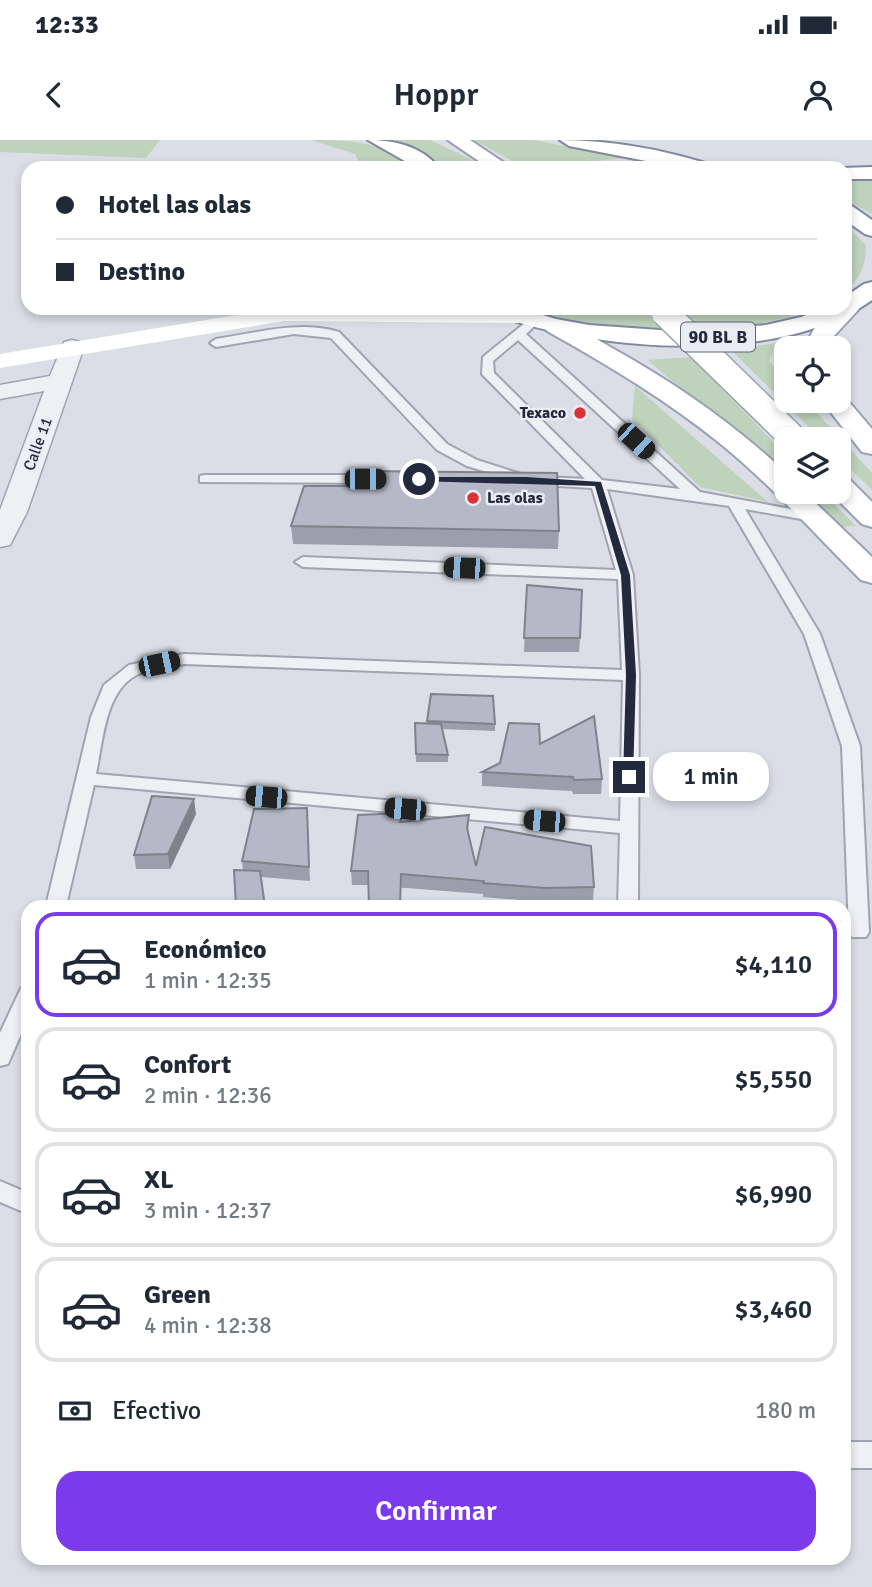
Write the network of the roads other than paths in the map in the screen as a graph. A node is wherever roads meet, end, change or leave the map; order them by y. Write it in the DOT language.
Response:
graph roads {
  1 [pos="377,140"];
  2 [pos="457,140"];
  3 [pos="569,140"];
  4 [pos="419,161"];
  5 [pos="491,161"];
  6 [pos="681,161"];
  7 [pos="852,173"];
  8 [pos="872,173"];
  9 [pos="852,215"];
  10 [pos="872,230"];
  11 [pos="872,289"];
  12 [pos="852,305"];
  13 [pos="270,315"];
  14 [pos="368,315"];
  15 [pos="513,315"];
  16 [pos="667,315"];
  17 [pos="829,315"];
  18 [pos="841,315"];
  19 [pos="532,324"];
  20 [pos="821,336"];
  21 [pos="216,343"];
  22 [pos="72,347"];
  23 [pos="0,361"];
  24 [pos="61,381"];
  25 [pos="0,392"];
  26 [pos="845,413"];
  27 [pos="782,427"];
  28 [pos="872,446"];
  29 [pos="205,479"];
  30 [pos="400,479"];
  31 [pos="774,479"];
  32 [pos="470,480"];
  33 [pos="526,480"];
  34 [pos="598,484"];
  35 [pos="695,495"];
  36 [pos="851,497"];
  37 [pos="734,502"];
  38 [pos="800,504"];
  39 [pos="7,512"];
  40 [pos="812,517"];
  41 [pos="872,518"];
  42 [pos="0,540"];
  43 [pos="303,562"];
  44 [pos="872,574"];
  45 [pos="625,575"];
  46 [pos="631,675"];
  47 [pos="86,779"];
  48 [pos="627,828"];
  49 [pos="57,900"];
  50 [pos="628,900"];
  51 [pos="859,932"];
  52 [pos="21,1009"];
  53 [pos="0,1058"];
  54 [pos="0,1191"];
  55 [pos="21,1201"];
  56 [pos="851,1455"];
  57 [pos="872,1455"];
  1 -- 4 [label="main road"];
  2 -- 5 [label="main road"];
  3 -- 6 [label="main road"];
  7 -- 8 [label="main road"];
  9 -- 10 [label="main road"];
  11 -- 12 [label="main road, 90 BL B"];
  13 -- 22 [label="main road"];
  14 -- 19 [label="main road"];
  15 -- 19 [label="main road, 90 BL B"];
  16 -- 27 [label="main road, bridge"];
  17 -- 19 [label="main road, 90 BL B"];
  18 -- 20 [label="main road"];
  19 -- 31 [label="main road"];
  19 -- 34 [label="lane"];
  19 -- 35 [label="lane"];
  21 -- 33 [label="lane"];
  22 -- 23 [label="main road"];
  22 -- 24 [label="street, Calle 11"];
  24 -- 25 [label="street"];
  24 -- 39 [label="street, Calle 11"];
  26 -- 28 [label="main road"];
  29 -- 30 [label="lane"];
  32 -- 33 [label="lane"];
  33 -- 34 [label="lane"];
  34 -- 35 [label="lane"];
  34 -- 45 [label="lane"];
  35 -- 37 [label="lane"];
  36 -- 41 [label="main road"];
  37 -- 40 [label="lane"];
  37 -- 51 [label="lane"];
  38 -- 40 [label="main road"];
  39 -- 42 [label="street, Calle 11"];
  40 -- 44 [label="main road"];
  43 -- 45 [label="lane"];
  45 -- 46 [label="lane"];
  46 -- 47 [label="lane"];
  46 -- 48 [label="lane"];
  47 -- 48 [label="lane"];
  47 -- 49 [label="lane"];
  48 -- 50 [label="lane"];
  52 -- 53 [label="lane"];
  54 -- 55 [label="lane"];
  56 -- 57 [label="lane"];
}
